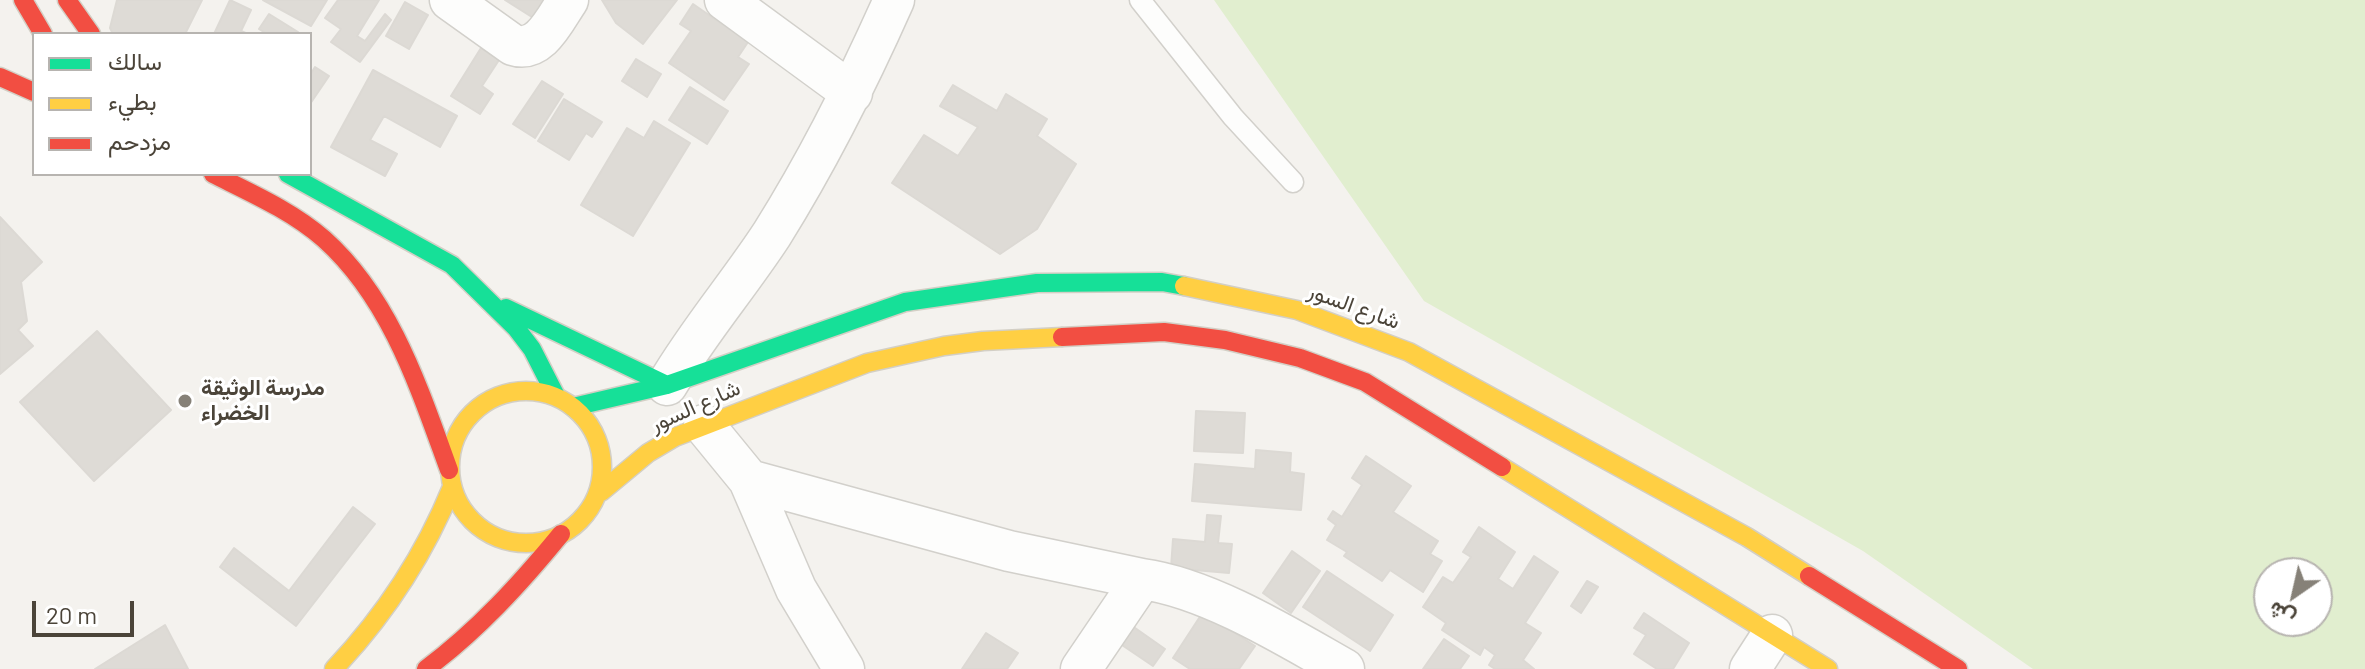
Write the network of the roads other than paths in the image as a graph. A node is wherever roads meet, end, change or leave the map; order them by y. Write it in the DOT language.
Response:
graph roads {
  1 [pos="23,0"];
  2 [pos="67,0"];
  3 [pos="450,0"];
  4 [pos="568,0"];
  5 [pos="725,0"];
  6 [pos="894,0"];
  7 [pos="1140,0"];
  8 [pos="42,32"];
  9 [pos="90,32"];
  10 [pos="0,77"];
  11 [pos="32,91"];
  12 [pos="852,93"];
  13 [pos="217,176"];
  14 [pos="292,176"];
  15 [pos="1293,182"];
  16 [pos="486,298"];
  17 [pos="667,385"];
  18 [pos="556,396"];
  19 [pos="573,407"];
  20 [pos="704,425"];
  21 [pos="451,478"];
  22 [pos="749,480"];
  23 [pos="601,492"];
  24 [pos="561,534"];
  25 [pos="1142,579"];
  26 [pos="1772,635"];
  27 [pos="334,669"];
  28 [pos="426,669"];
  29 [pos="844,669"];
  30 [pos="1081,669"];
  31 [pos="1344,669"];
  32 [pos="1750,669"];
  33 [pos="1828,669"];
  34 [pos="1958,669"];
  1 -- 8 [label="main road"];
  2 -- 9 [label="main road"];
  3 -- 4 [label="street"];
  5 -- 12 [label="street"];
  6 -- 12 [label="street"];
  7 -- 15 [label="lane"];
  10 -- 11 [label="main road"];
  12 -- 17 [label="street"];
  13 -- 21 [label="main road"];
  14 -- 16 [label="main road"];
  16 -- 17 [label="main road"];
  16 -- 18 [label="main road"];
  17 -- 19 [label="main road, شارع السور"];
  17 -- 34 [label="main road, شارع السور"];
  18 -- 19 [label="main road"];
  18 -- 21 [label="main road"];
  19 -- 23 [label="main road"];
  20 -- 22 [label="street"];
  20 -- 23 [label="main road, شارع السور"];
  20 -- 26 [label="main road, شارع السور"];
  21 -- 24 [label="main road"];
  21 -- 27 [label="main road"];
  22 -- 25 [label="street"];
  22 -- 29 [label="street"];
  23 -- 24 [label="main road"];
  24 -- 28 [label="main road"];
  25 -- 30 [label="street"];
  25 -- 31 [label="street"];
  26 -- 32 [label="street"];
  26 -- 33 [label="main road, شارع السور"];
}
